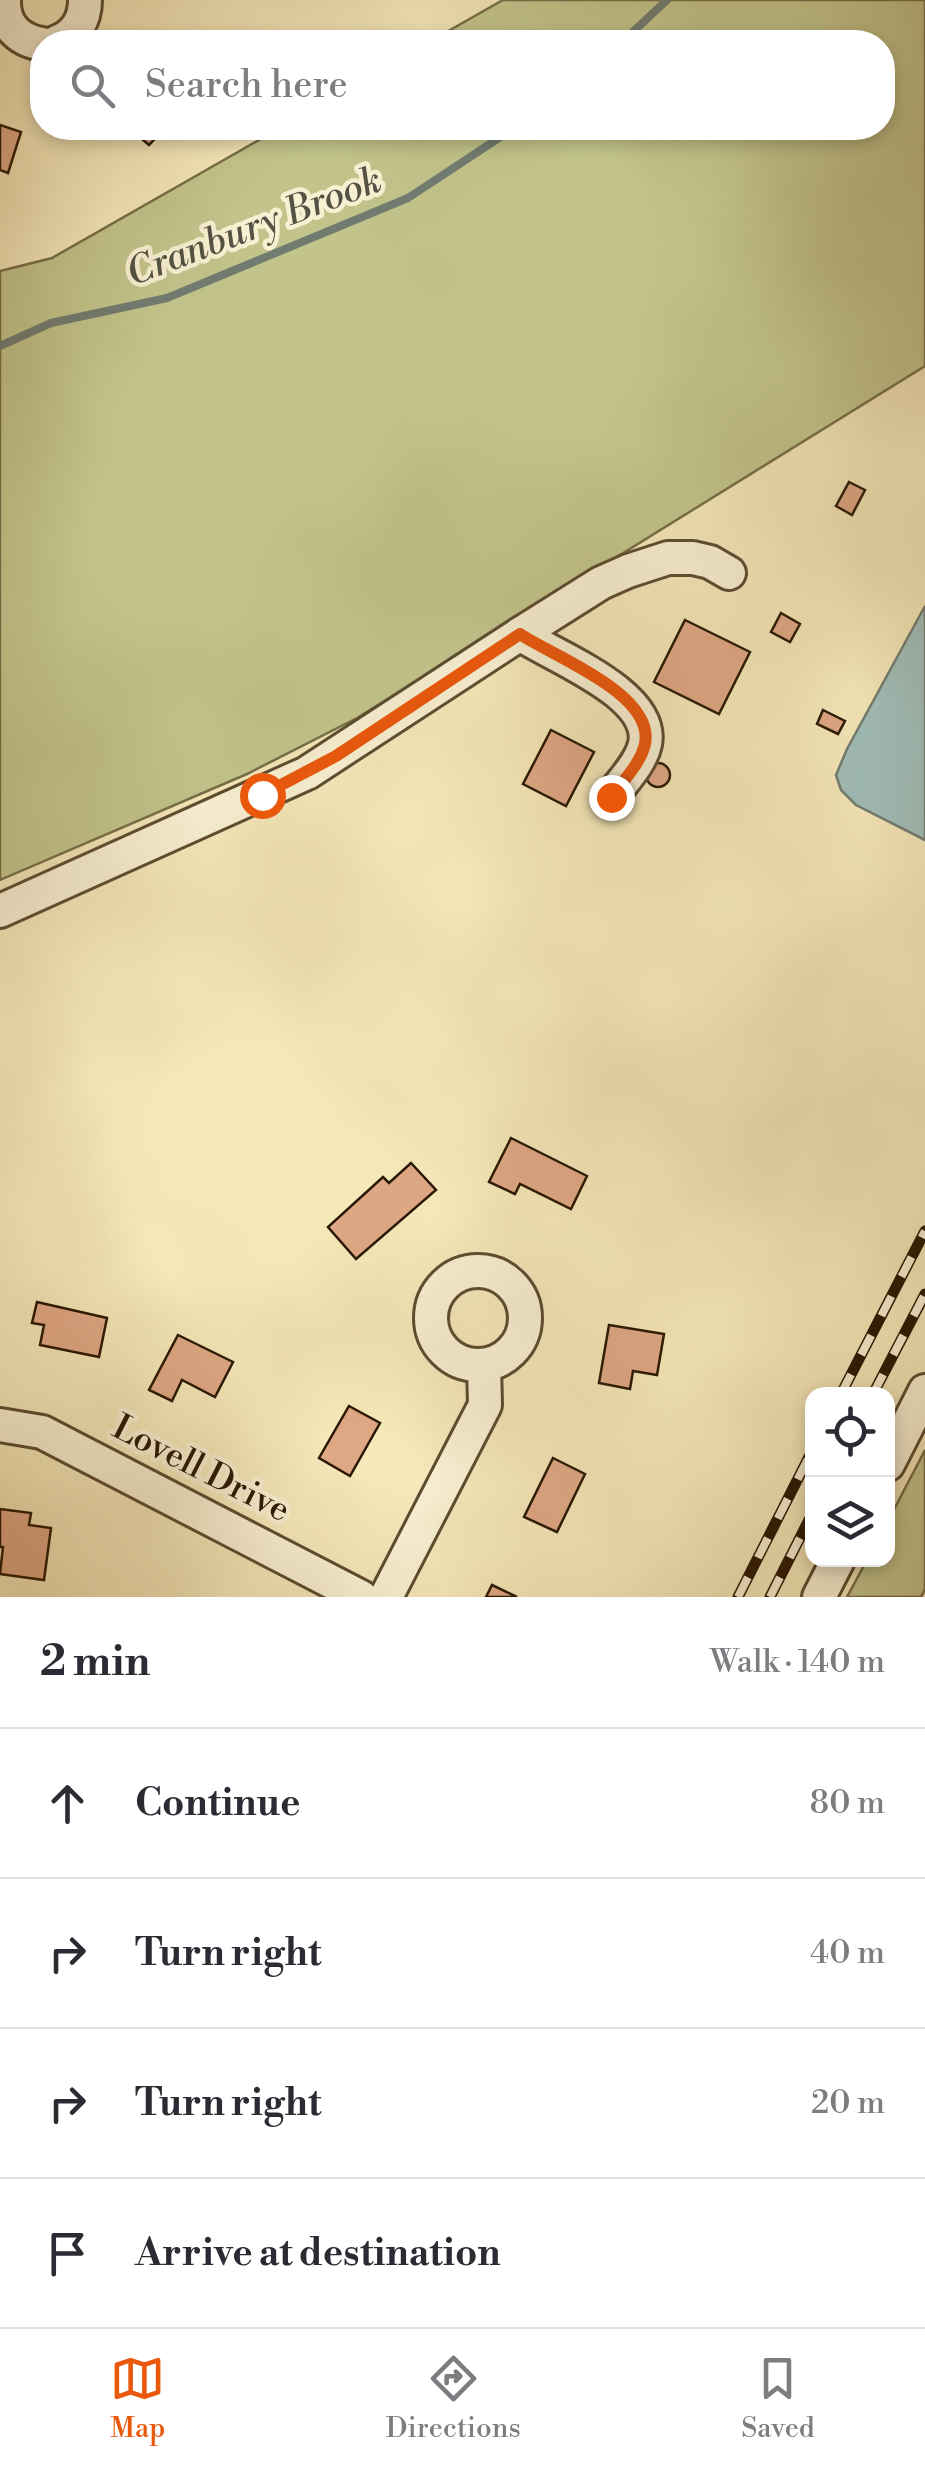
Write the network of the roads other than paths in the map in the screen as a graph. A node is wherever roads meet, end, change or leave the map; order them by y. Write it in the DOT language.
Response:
graph roads {
  1 [pos="4,0"];
  2 [pos="85,0"];
  3 [pos="76,30"];
  4 [pos="30,42"];
  5 [pos="729,574"];
  6 [pos="520,634"];
  7 [pos="611,797"];
  8 [pos="0,911"];
  9 [pos="484,1365"];
  10 [pos="925,1391"];
  11 [pos="0,1425"];
  12 [pos="895,1450"];
  13 [pos="834,1567"];
  14 [pos="361,1597"];
  15 [pos="386,1597"];
  16 [pos="818,1597"];
  1 -- 4 [label="street"];
  2 -- 3 [label="street"];
  5 -- 6 [label="street"];
  6 -- 7 [label="street"];
  6 -- 8 [label="street"];
  9 -- 15 [label="street"];
  10 -- 12 [label="street"];
  11 -- 14 [label="street, Lovell Drive"];
  13 -- 16 [label="street"];
}
